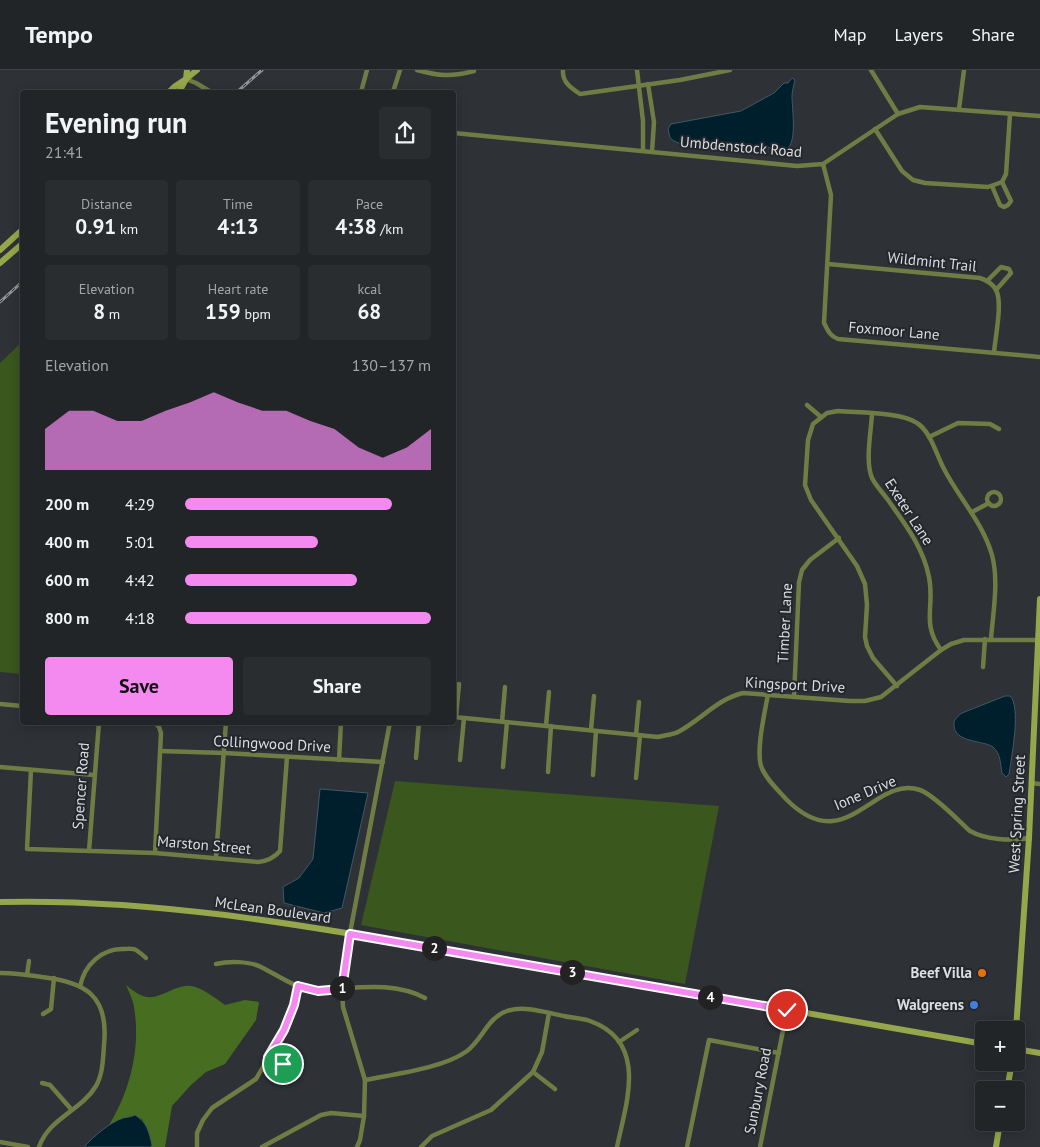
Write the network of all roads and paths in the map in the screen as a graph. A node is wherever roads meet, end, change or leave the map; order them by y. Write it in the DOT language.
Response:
graph roads {
  1 [pos="187,70"];
  2 [pos="196,70"];
  3 [pos="367,70"];
  4 [pos="400,70"];
  5 [pos="417,70"];
  6 [pos="563,70"];
  7 [pos="637,70"];
  8 [pos="730,70"];
  9 [pos="871,70"];
  10 [pos="964,70"];
  11 [pos="474,72"];
  12 [pos="707,72"];
  13 [pos="186,79"];
  14 [pos="648,84"];
  15 [pos="639,85"];
  16 [pos="171,90"];
  17 [pos="180,90"];
  18 [pos="207,90"];
  19 [pos="362,90"];
  20 [pos="394,90"];
  21 [pos="959,109"];
  22 [pos="898,114"];
  23 [pos="1010,114"];
  24 [pos="1040,116"];
  25 [pos="876,129"];
  26 [pos="456,134"];
  27 [pos="642,151"];
  28 [pos="652,152"];
  29 [pos="822,164"];
  30 [pos="1002,182"];
  31 [pos="992,186"];
  32 [pos="20,232"];
  33 [pos="20,246"];
  34 [pos="0,250"];
  35 [pos="0,263"];
  36 [pos="828,264"];
  37 [pos="987,281"];
  38 [pos="996,290"];
  39 [pos="994,353"];
  40 [pos="1040,357"];
  41 [pos="807,405"];
  42 [pos="872,414"];
  43 [pos="820,417"];
  44 [pos="999,428"];
  45 [pos="929,438"];
  46 [pos="989,503"];
  47 [pos="972,512"];
  48 [pos="838,538"];
  49 [pos="1040,599"];
  50 [pos="985,639"];
  51 [pos="991,639"];
  52 [pos="1039,640"];
  53 [pos="941,650"];
  54 [pos="983,667"];
  55 [pos="459,684"];
  56 [pos="897,686"];
  57 [pos="505,687"];
  58 [pos="549,692"];
  59 [pos="768,694"];
  60 [pos="594,696"];
  61 [pos="794,697"];
  62 [pos="639,702"];
  63 [pos="0,704"];
  64 [pos="20,706"];
  65 [pos="456,709"];
  66 [pos="456,717"];
  67 [pos="464,718"];
  68 [pos="504,722"];
  69 [pos="99,725"];
  70 [pos="157,725"];
  71 [pos="226,725"];
  72 [pos="341,725"];
  73 [pos="389,725"];
  74 [pos="419,725"];
  75 [pos="549,726"];
  76 [pos="593,731"];
  77 [pos="638,735"];
  78 [pos="160,752"];
  79 [pos="224,753"];
  80 [pos="287,757"];
  81 [pos="416,758"];
  82 [pos="339,760"];
  83 [pos="460,760"];
  84 [pos="383,762"];
  85 [pos="503,766"];
  86 [pos="0,767"];
  87 [pos="31,770"];
  88 [pos="548,772"];
  89 [pos="94,775"];
  90 [pos="592,775"];
  91 [pos="636,778"];
  92 [pos="1031,783"];
  93 [pos="1040,784"];
  94 [pos="1029,838"];
  95 [pos="89,851"];
  96 [pos="155,853"];
  97 [pos="216,857"];
  98 [pos="0,902"];
  99 [pos="350,934"];
  100 [pos="146,958"];
  101 [pos="29,961"];
  102 [pos="216,964"];
  103 [pos="0,973"];
  104 [pos="27,975"];
  105 [pos="54,978"];
  106 [pos="298,986"];
  107 [pos="80,987"];
  108 [pos="342,989"];
  109 [pos="425,998"];
  110 [pos="787,1010"];
  111 [pos="549,1013"];
  112 [pos="43,1014"];
  113 [pos="1017,1021"];
  114 [pos="637,1030"];
  115 [pos="619,1042"];
  116 [pos="975,1042"];
  117 [pos="276,1043"];
  118 [pos="1025,1050"];
  119 [pos="779,1052"];
  120 [pos="1040,1053"];
  121 [pos="268,1057"];
  122 [pos="533,1072"];
  123 [pos="365,1080"];
  124 [pos="42,1083"];
  125 [pos="555,1089"];
  126 [pos="71,1109"];
  127 [pos="364,1116"];
  128 [pos="999,1131"];
  129 [pos="0,1142"];
  130 [pos="28,1147"];
  131 [pos="39,1147"];
  132 [pos="197,1147"];
  133 [pos="262,1147"];
  134 [pos="357,1147"];
  135 [pos="421,1147"];
  136 [pos="617,1147"];
  137 [pos="687,1147"];
  138 [pos="760,1147"];
  139 [pos="996,1147"];
  1 -- 13 [label="main road"];
  2 -- 13 [label="main road"];
  3 -- 19 [label="street"];
  4 -- 20 [label="street"];
  5 -- 11 [label="street"];
  6 -- 15 [label="street"];
  7 -- 15 [label="street"];
  8 -- 12 [label="street"];
  9 -- 22 [label="street"];
  10 -- 21 [label="street"];
  12 -- 14 [label="street"];
  13 -- 16 [label="main road"];
  13 -- 17 [label="main road"];
  13 -- 18 [label="street"];
  14 -- 15 [label="street"];
  14 -- 28 [label="street"];
  15 -- 27 [label="street"];
  21 -- 22 [label="street, Umbdenstock Road"];
  21 -- 23 [label="street, Umbdenstock Road"];
  22 -- 25 [label="street, Umbdenstock Road"];
  23 -- 24 [label="street, Umbdenstock Road"];
  23 -- 30 [label="street"];
  25 -- 29 [label="street, Umbdenstock Road"];
  25 -- 31 [label="street"];
  26 -- 27 [label="street, Umbdenstock Road"];
  27 -- 28 [label="street, Umbdenstock Road"];
  28 -- 29 [label="street, Umbdenstock Road"];
  29 -- 36 [label="street, Foxmoor Lane"];
  30 -- 31 [label="street"];
  30 -- 31 [label="street"];
  32 -- 34 [label="main road"];
  33 -- 35 [label="main road"];
  36 -- 37 [label="street, Wildmint Trail"];
  36 -- 39 [label="street, Foxmoor Lane"];
  37 -- 38 [label="street, Wildmint Trail"];
  37 -- 38 [label="street"];
  38 -- 39 [label="street"];
  39 -- 40 [label="street, Foxmoor Lane"];
  41 -- 43 [label="street"];
  42 -- 43 [label="street"];
  42 -- 45 [label="street"];
  42 -- 53 [label="street, Exeter Lane"];
  43 -- 48 [label="street"];
  44 -- 45 [label="street"];
  45 -- 47 [label="street"];
  46 -- 47 [label="street"];
  47 -- 51 [label="street"];
  48 -- 56 [label="street"];
  48 -- 61 [label="street, Timber Lane"];
  49 -- 52 [label="main road, West Spring Street"];
  50 -- 51 [label="street, Kingsport Drive"];
  50 -- 53 [label="street, Kingsport Drive"];
  50 -- 54 [label="street"];
  51 -- 52 [label="street, Kingsport Drive"];
  52 -- 92 [label="main road, West Spring Street"];
  53 -- 56 [label="street, Kingsport Drive"];
  55 -- 65 [label="street"];
  56 -- 61 [label="street, Kingsport Drive"];
  57 -- 68 [label="street"];
  58 -- 75 [label="street"];
  59 -- 61 [label="street, Kingsport Drive"];
  59 -- 77 [label="street, Kingsport Drive"];
  59 -- 94 [label="street, Ione Drive"];
  60 -- 76 [label="street"];
  62 -- 77 [label="street"];
  63 -- 64 [label="street"];
  66 -- 67 [label="street, Kingsport Drive"];
  67 -- 68 [label="street, Kingsport Drive"];
  67 -- 83 [label="street"];
  68 -- 75 [label="street, Kingsport Drive"];
  68 -- 85 [label="street"];
  69 -- 89 [label="street, Spencer Road"];
  70 -- 78 [label="street"];
  71 -- 79 [label="street"];
  72 -- 82 [label="street"];
  73 -- 84 [label="street"];
  74 -- 81 [label="street"];
  75 -- 76 [label="street, Kingsport Drive"];
  75 -- 88 [label="street"];
  76 -- 77 [label="street, Kingsport Drive"];
  76 -- 90 [label="street"];
  77 -- 91 [label="street"];
  78 -- 79 [label="street, Collingwood Drive"];
  78 -- 96 [label="street"];
  79 -- 80 [label="street, Collingwood Drive"];
  79 -- 97 [label="street"];
  80 -- 82 [label="street, Collingwood Drive"];
  80 -- 97 [label="street, Marston Street"];
  82 -- 84 [label="street, Collingwood Drive"];
  84 -- 99 [label="street"];
  86 -- 87 [label="street"];
  87 -- 89 [label="street"];
  87 -- 95 [label="street, Marston Street"];
  89 -- 95 [label="street, Spencer Road"];
  92 -- 93 [label="street"];
  92 -- 94 [label="main road, West Spring Street"];
  94 -- 113 [label="main road, West Spring Street"];
  95 -- 96 [label="street, Marston Street"];
  96 -- 97 [label="street, Marston Street"];
  98 -- 99 [label="main road, McLean Boulevard"];
  99 -- 108 [label="street"];
  99 -- 110 [label="main road, McLean Boulevard"];
  100 -- 107 [label="street"];
  101 -- 104 [label="street"];
  102 -- 106 [label="street"];
  103 -- 104 [label="street"];
  104 -- 105 [label="street"];
  105 -- 107 [label="street"];
  105 -- 112 [label="street"];
  106 -- 108 [label="street"];
  106 -- 117 [label="street"];
  107 -- 126 [label="street"];
  108 -- 109 [label="street"];
  108 -- 123 [label="street"];
  110 -- 116 [label="main road, McLean Boulevard"];
  110 -- 119 [label="street, Sunbury Road"];
  111 -- 115 [label="street"];
  111 -- 122 [label="street"];
  111 -- 123 [label="street"];
  114 -- 115 [label="street"];
  115 -- 136 [label="street"];
  117 -- 121 [label="street"];
  117 -- 121 [label="street"];
  118 -- 120 [label="main road"];
  119 -- 137 [label="street"];
  119 -- 138 [label="street, Sunbury Road"];
  121 -- 132 [label="street"];
  122 -- 125 [label="street"];
  122 -- 135 [label="street"];
  123 -- 127 [label="street"];
  124 -- 126 [label="street"];
  126 -- 131 [label="street"];
  127 -- 133 [label="street"];
  127 -- 134 [label="street"];
  128 -- 139 [label="main road"];
  129 -- 130 [label="street"];
}
